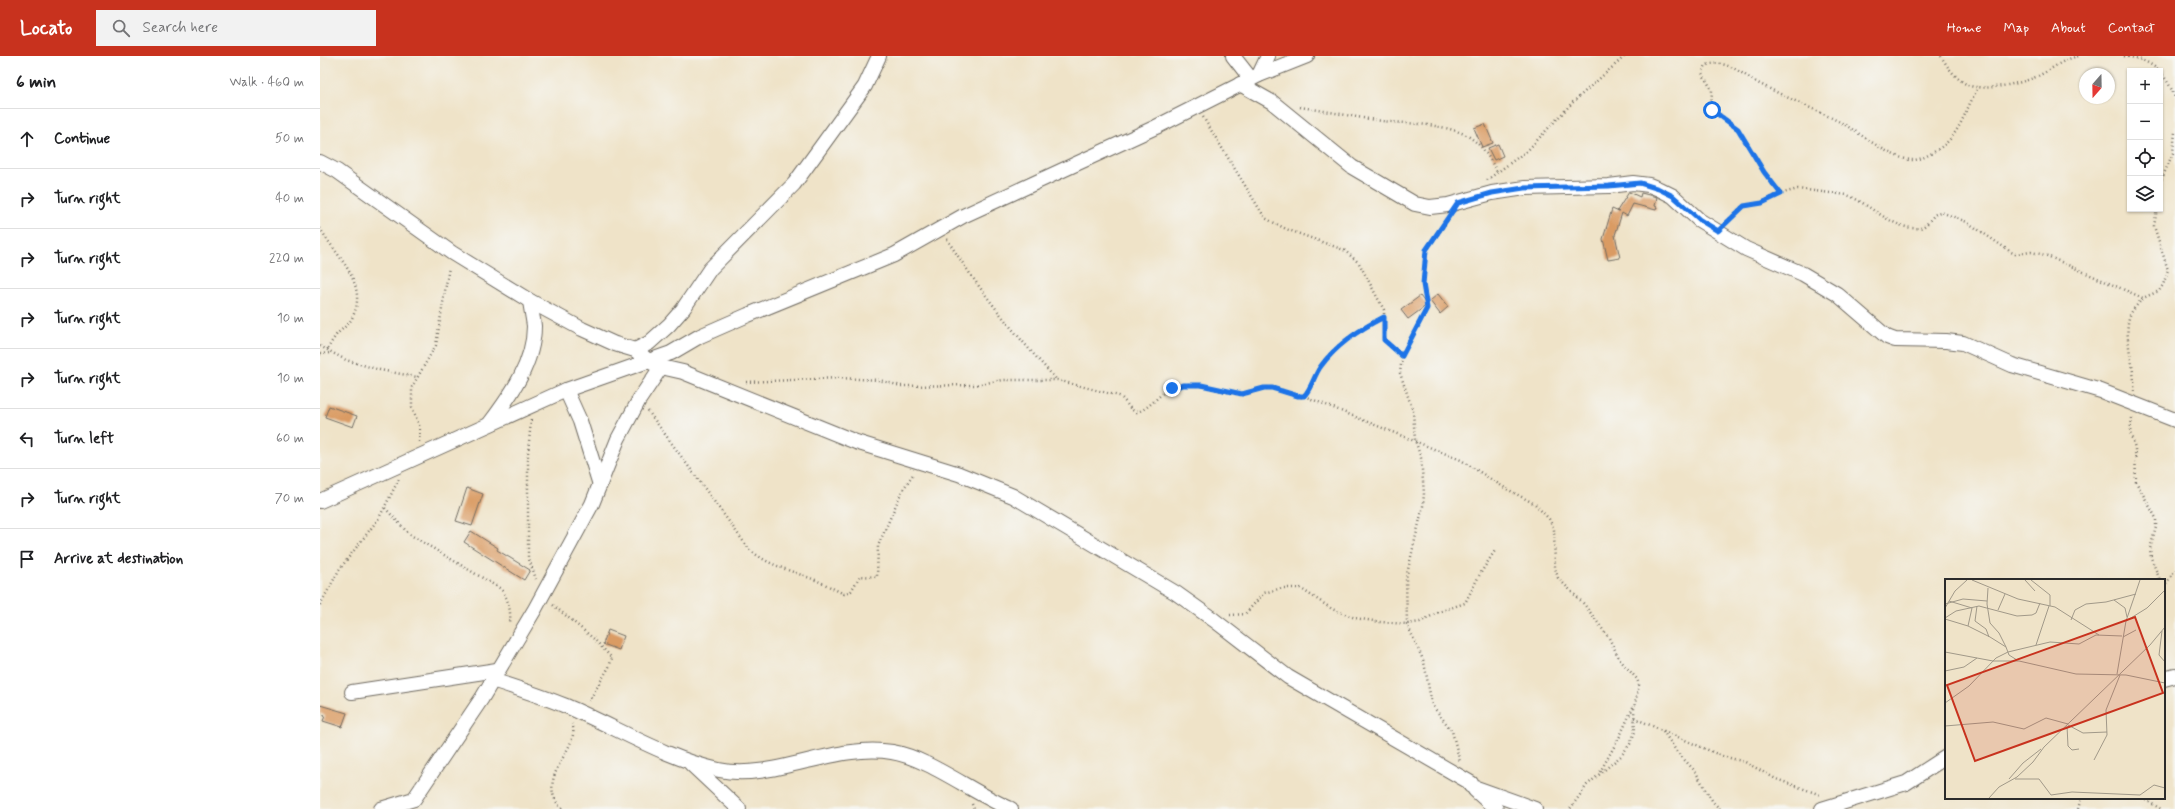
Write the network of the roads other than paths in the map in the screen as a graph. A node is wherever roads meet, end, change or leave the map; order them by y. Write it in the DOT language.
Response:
graph roads {
  1 [pos="879,56"];
  2 [pos="1232,56"];
  3 [pos="1268,56"];
  4 [pos="1307,56"];
  5 [pos="1250,79"];
  6 [pos="320,162"];
  7 [pos="530,301"];
  8 [pos="635,350"];
  9 [pos="656,364"];
  10 [pos="566,390"];
  11 [pos="2175,420"];
  12 [pos="489,425"];
  13 [pos="600,485"];
  14 [pos="320,501"];
  15 [pos="495,675"];
  16 [pos="2175,676"];
  17 [pos="2165,678"];
  18 [pos="352,692"];
  19 [pos="1945,758"];
  20 [pos="689,762"];
  21 [pos="1467,782"];
  22 [pos="1824,802"];
  23 [pos="410,804"];
  24 [pos="381,809"];
  25 [pos="739,809"];
  26 [pos="1011,809"];
  27 [pos="1496,809"];
  28 [pos="1536,809"];
  1 -- 8 [label="street"];
  2 -- 5 [label="street"];
  3 -- 5 [label="street"];
  4 -- 5 [label="street"];
  5 -- 9 [label="street"];
  5 -- 11 [label="street"];
  6 -- 7 [label="street"];
  7 -- 8 [label="street"];
  7 -- 12 [label="street"];
  8 -- 9 [label="street"];
  9 -- 10 [label="street"];
  9 -- 13 [label="street"];
  9 -- 21 [label="street"];
  10 -- 12 [label="street"];
  10 -- 13 [label="street"];
  12 -- 14 [label="street"];
  13 -- 15 [label="street"];
  15 -- 18 [label="street"];
  15 -- 20 [label="street"];
  15 -- 23 [label="street"];
  16 -- 17 [label="street"];
  19 -- 22 [label="street"];
  20 -- 25 [label="street"];
  20 -- 26 [label="street"];
  21 -- 27 [label="street"];
  21 -- 28 [label="street"];
  23 -- 24 [label="street"];
}
